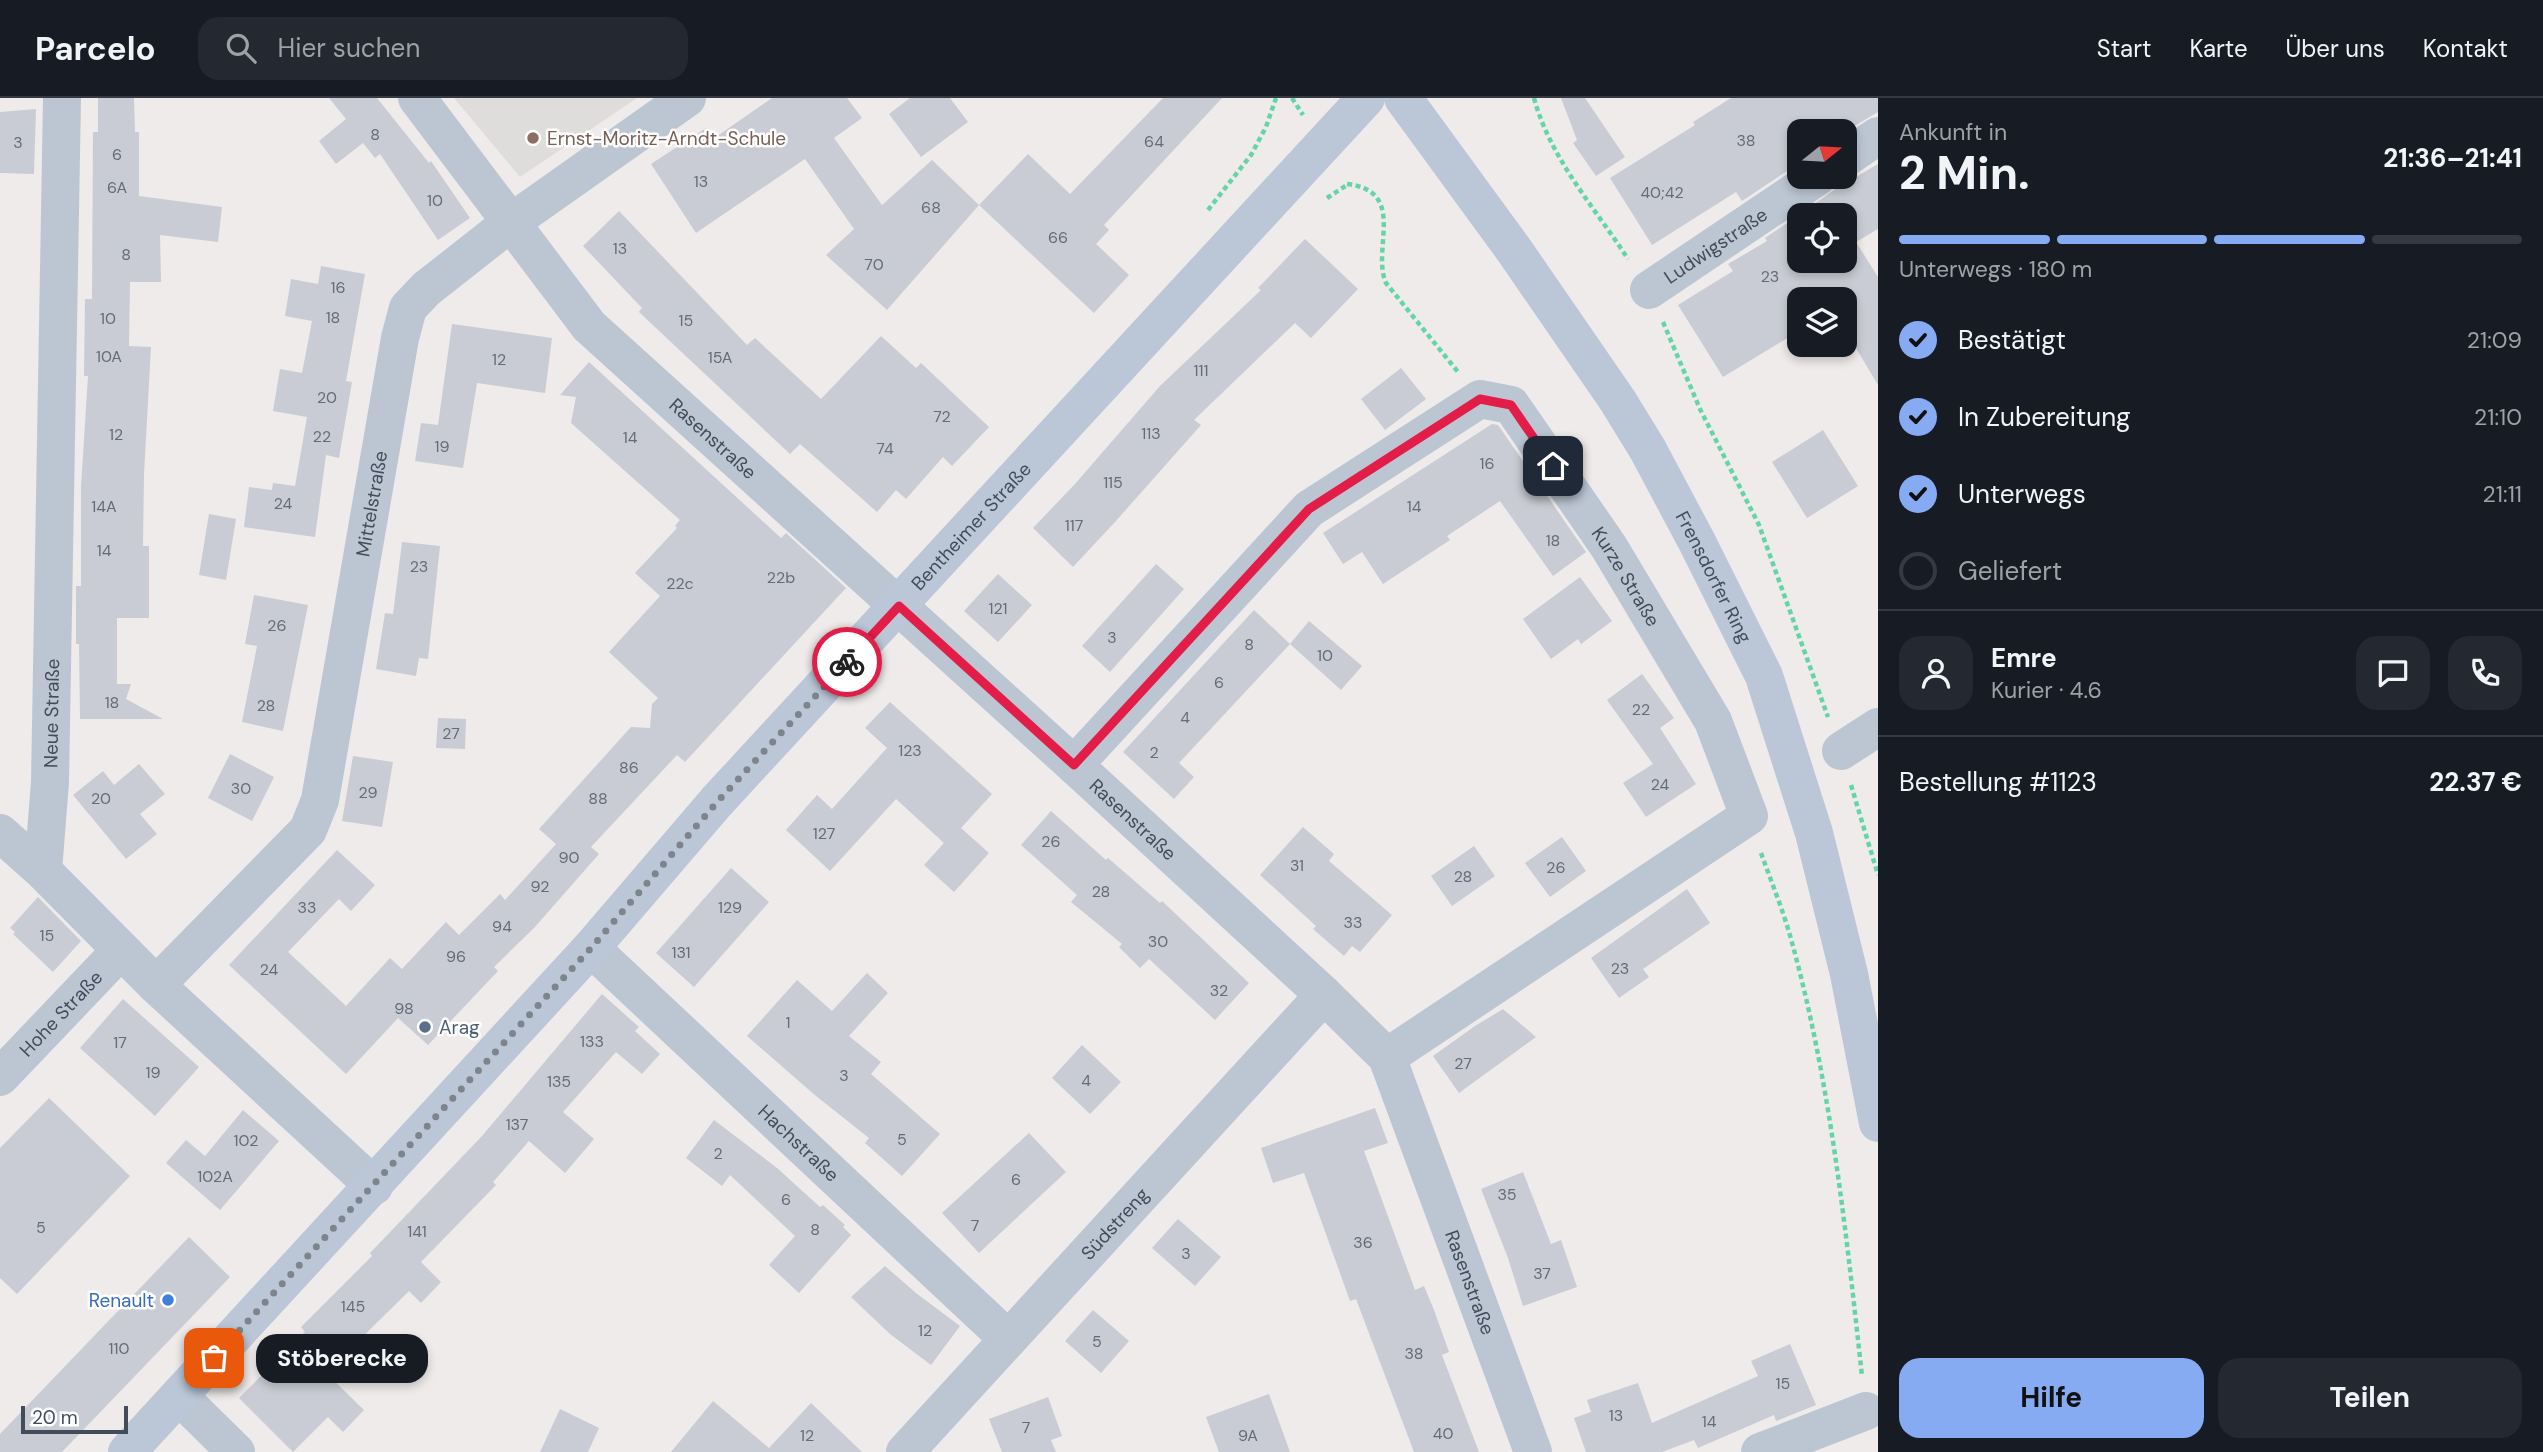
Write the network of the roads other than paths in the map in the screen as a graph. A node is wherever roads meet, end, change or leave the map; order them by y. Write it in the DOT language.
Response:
graph roads {
  1 [pos="62,98"];
  2 [pos="417,98"];
  3 [pos="687,98"];
  4 [pos="1366,98"];
  5 [pos="1403,98"];
  6 [pos="1878,136"];
  7 [pos="1857,150"];
  8 [pos="1799,189"];
  9 [pos="510,223"];
  10 [pos="1649,290"];
  11 [pos="899,606"];
  12 [pos="1878,727"];
  13 [pos="1841,751"];
  14 [pos="1074,765"];
  15 [pos="0,833"];
  16 [pos="43,871"];
  17 [pos="591,948"];
  18 [pos="121,950"];
  19 [pos="156,985"];
  20 [pos="1324,995"];
  21 [pos="1387,1056"];
  22 [pos="0,1077"];
  23 [pos="1878,1123"];
  24 [pos="373,1186"];
  25 [pos="1008,1339"];
  26 [pos="179,1396"];
  27 [pos="1866,1411"];
  28 [pos="127,1452"];
  29 [pos="236,1452"];
  30 [pos="905,1452"];
  31 [pos="1533,1452"];
  32 [pos="1760,1452"];
  1 -- 16 [label="street, Neue Straße"];
  2 -- 9 [label="street, Rasenstraße"];
  3 -- 9 [label="street, Mittelstraße"];
  4 -- 11 [label="street, Bentheimer Straße"];
  5 -- 23 [label="street, Frensdorfer Ring"];
  6 -- 7 [label="street"];
  8 -- 10 [label="street, Ludwigstraße"];
  9 -- 11 [label="street, Rasenstraße"];
  9 -- 19 [label="street, Mittelstraße"];
  11 -- 14 [label="street, Rasenstraße"];
  11 -- 17 [label="street, Bentheimer Straße"];
  12 -- 13 [label="street"];
  14 -- 20 [label="street, Rasenstraße"];
  14 -- 21 [label="street, Kurze Straße"];
  15 -- 16 [label="street"];
  16 -- 18 [label="street"];
  17 -- 24 [label="street, Bentheimer Straße"];
  17 -- 25 [label="street, Hachstraße"];
  18 -- 19 [label="street"];
  18 -- 22 [label="street, Hohe Straße"];
  19 -- 24 [label="street"];
  20 -- 21 [label="street, Rasenstraße"];
  20 -- 25 [label="street, Südstreng"];
  21 -- 31 [label="street, Rasenstraße"];
  24 -- 26 [label="street, Bentheimer Straße"];
  25 -- 30 [label="street, Südstreng"];
  26 -- 28 [label="street, Bentheimer Straße"];
  26 -- 29 [label="street"];
  27 -- 32 [label="street"];
}
